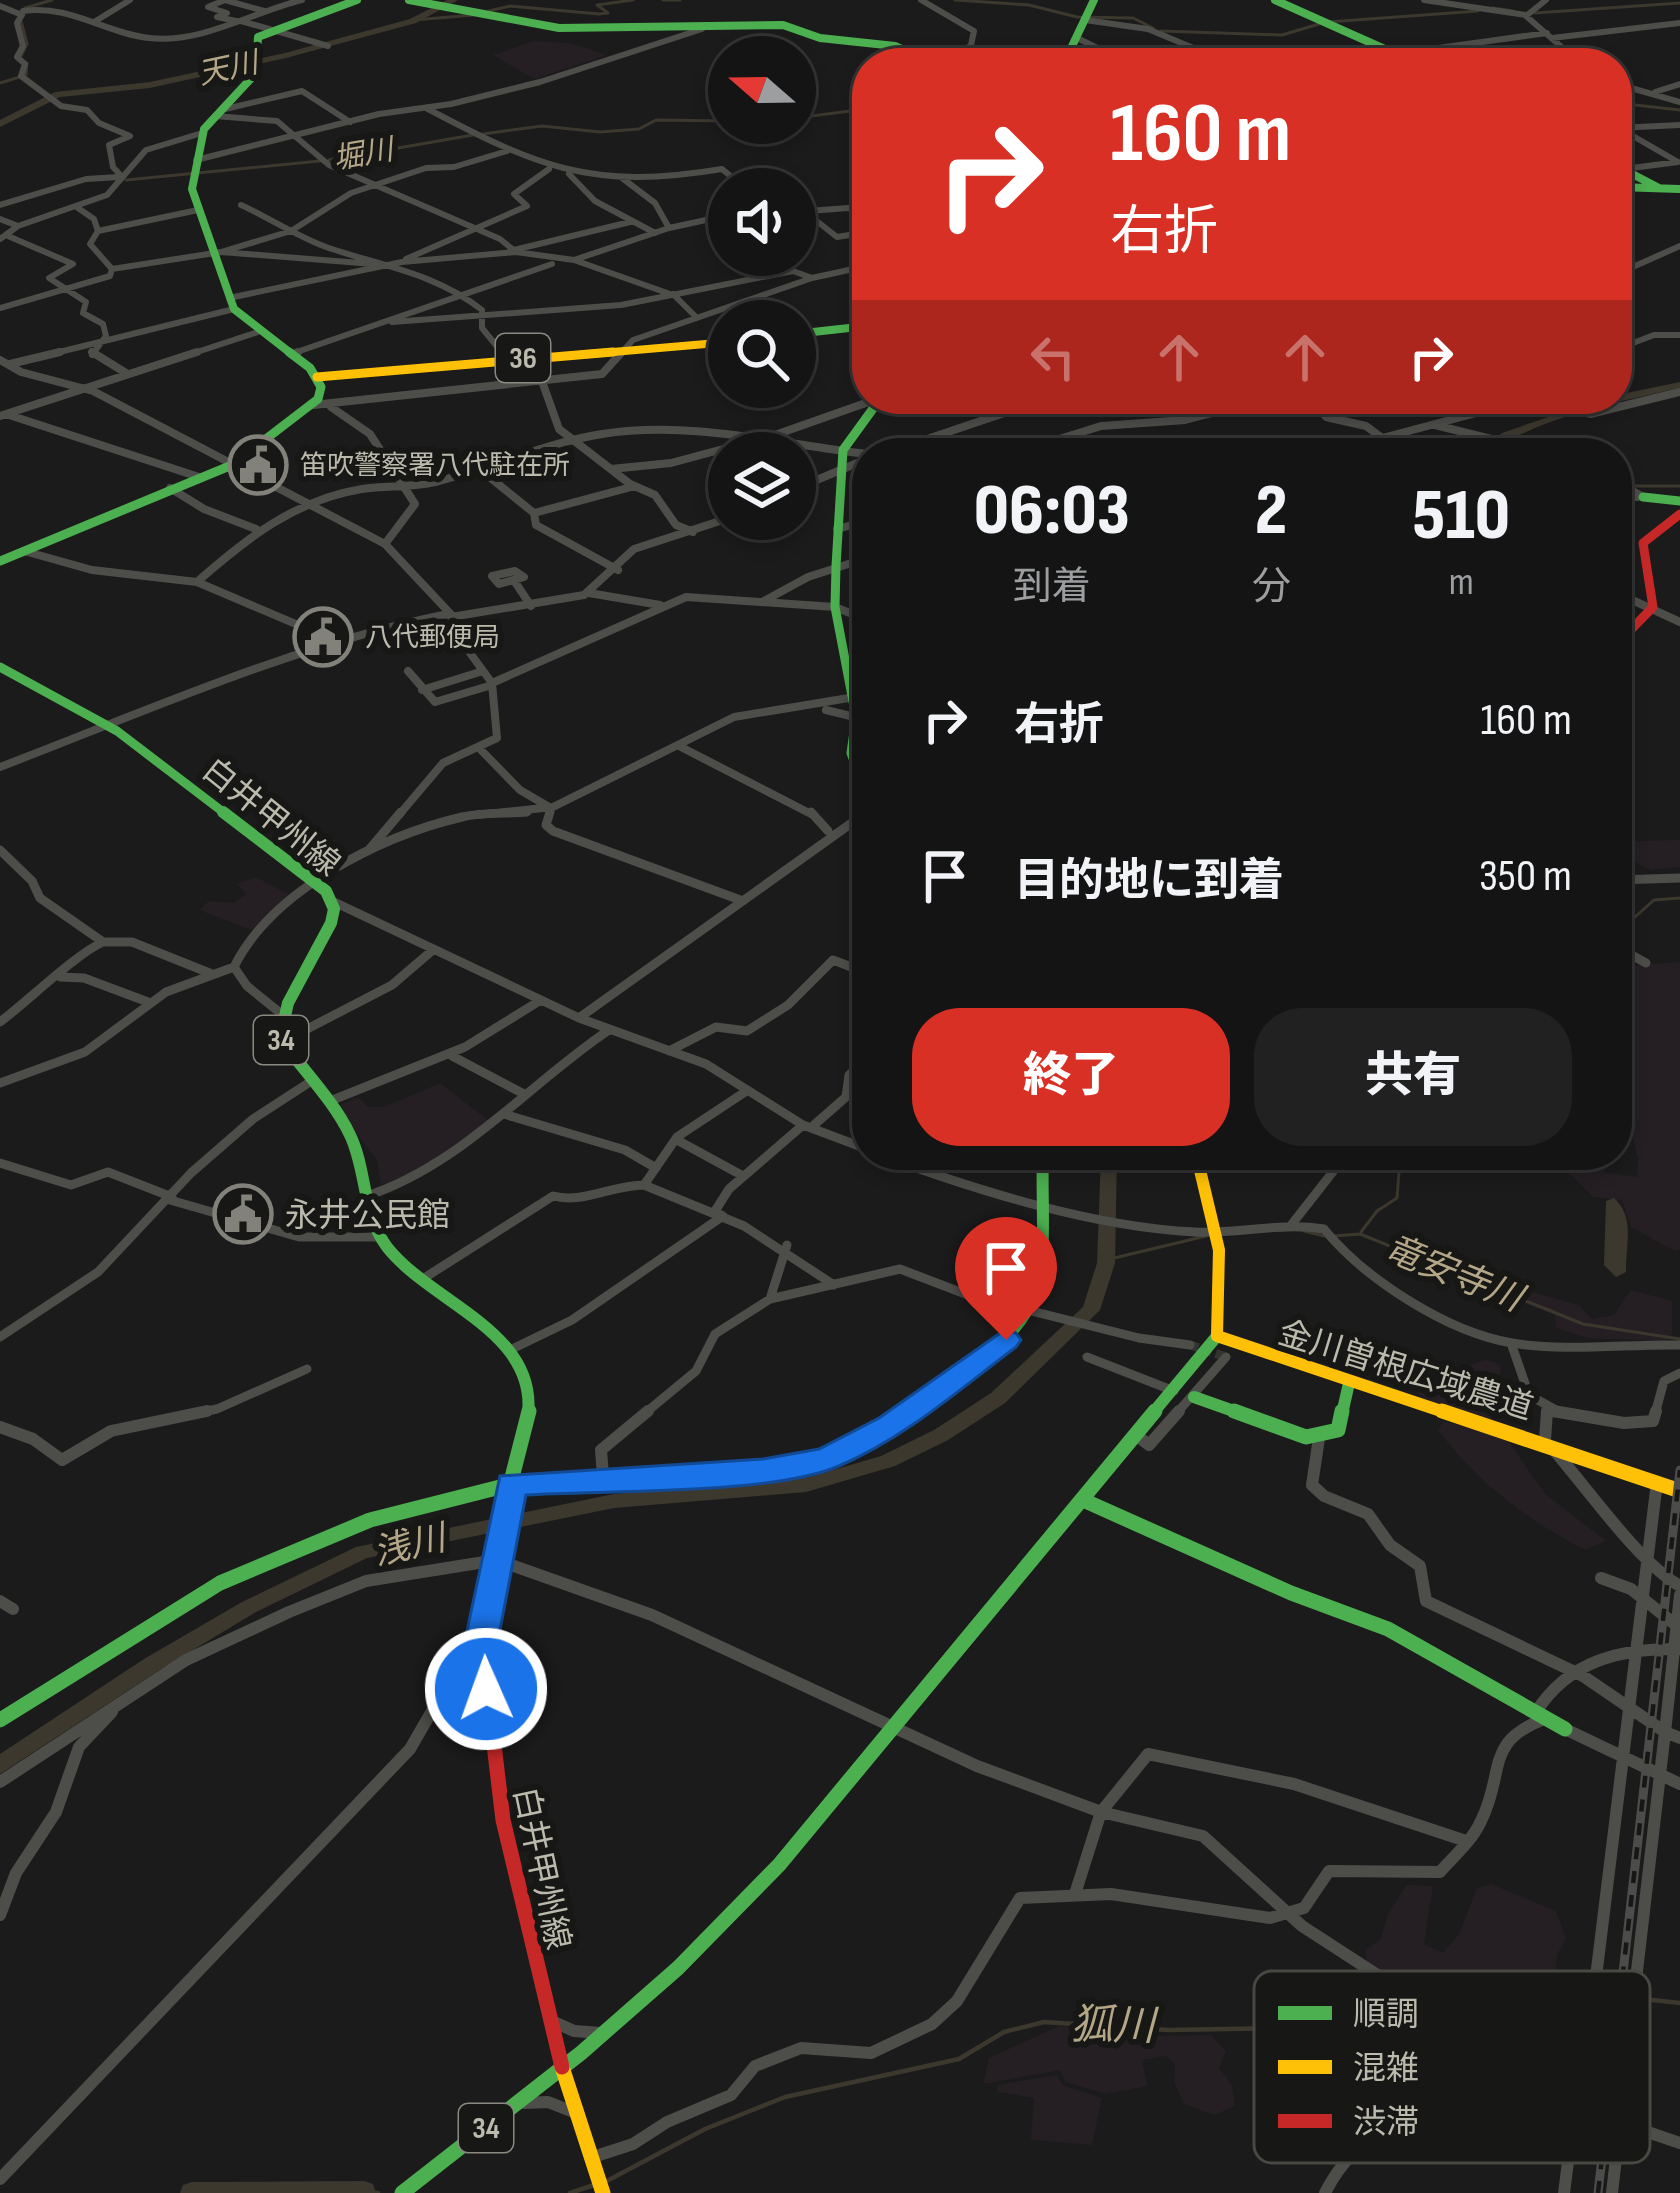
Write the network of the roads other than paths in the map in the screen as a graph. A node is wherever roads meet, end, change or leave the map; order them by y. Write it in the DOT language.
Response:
graph roads {
  1 [pos="130,0"];
  2 [pos="224,0"];
  3 [pos="302,0"];
  4 [pos="357,0"];
  5 [pos="409,0"];
  6 [pos="921,0"];
  7 [pos="1094,0"];
  8 [pos="1275,0"];
  9 [pos="1424,0"];
  10 [pos="1546,0"];
  11 [pos="0,7"];
  12 [pos="23,10"];
  13 [pos="264,11"];
  14 [pos="1527,14"];
  15 [pos="1086,17"];
  16 [pos="237,20"];
  17 [pos="94,22"];
  18 [pos="1680,23"];
  19 [pos="702,29"];
  20 [pos="268,31"];
  21 [pos="1550,36"];
  22 [pos="1077,38"];
  23 [pos="328,46"];
  24 [pos="899,48"];
  25 [pos="968,48"];
  26 [pos="1072,48"];
  27 [pos="1097,48"];
  28 [pos="1193,48"];
  29 [pos="1381,48"];
  30 [pos="1447,48"];
  31 [pos="1563,48"];
  32 [pos="1680,84"];
  33 [pos="1632,88"];
  34 [pos="1655,92"];
  35 [pos="1680,102"];
  36 [pos="426,108"];
  37 [pos="218,112"];
  38 [pos="1677,121"];
  39 [pos="350,122"];
  40 [pos="1632,126"];
  41 [pos="202,133"];
  42 [pos="295,135"];
  43 [pos="1632,139"];
  44 [pos="508,151"];
  45 [pos="1679,162"];
  46 [pos="1632,166"];
  47 [pos="551,168"];
  48 [pos="194,169"];
  49 [pos="708,171"];
  50 [pos="1632,173"];
  51 [pos="569,174"];
  52 [pos="622,178"];
  53 [pos="121,179"];
  54 [pos="380,185"];
  55 [pos="1632,187"];
  56 [pos="1659,188"];
  57 [pos="1680,189"];
  58 [pos="0,205"];
  59 [pos="241,205"];
  60 [pos="78,208"];
  61 [pos="852,209"];
  62 [pos="198,210"];
  63 [pos="816,211"];
  64 [pos="0,219"];
  65 [pos="708,220"];
  66 [pos="630,222"];
  67 [pos="816,223"];
  68 [pos="18,226"];
  69 [pos="669,228"];
  70 [pos="478,229"];
  71 [pos="98,231"];
  72 [pos="291,231"];
  73 [pos="655,233"];
  74 [pos="852,234"];
  75 [pos="4,237"];
  76 [pos="1680,246"];
  77 [pos="514,251"];
  78 [pos="217,253"];
  79 [pos="574,260"];
  80 [pos="557,262"];
  81 [pos="395,263"];
  82 [pos="1632,267"];
  83 [pos="112,269"];
  84 [pos="852,269"];
  85 [pos="812,278"];
  86 [pos="63,288"];
  87 [pos="671,294"];
  88 [pos="468,297"];
  89 [pos="232,304"];
  90 [pos="0,308"];
  91 [pos="697,318"];
  92 [pos="483,319"];
  93 [pos="392,322"];
  94 [pos="852,328"];
  95 [pos="258,332"];
  96 [pos="816,332"];
  97 [pos="1680,334"];
  98 [pos="102,339"];
  99 [pos="1632,343"];
  100 [pos="708,344"];
  101 [pos="619,352"];
  102 [pos="290,354"];
  103 [pos="507,358"];
  104 [pos="0,360"];
  105 [pos="10,364"];
  106 [pos="126,373"];
  107 [pos="317,377"];
  108 [pos="543,384"];
  109 [pos="86,388"];
  110 [pos="1680,392"];
  111 [pos="1632,402"];
  112 [pos="313,405"];
  113 [pos="331,406"];
  114 [pos="852,408"];
  115 [pos="868,414"];
  116 [pos="1001,414"];
  117 [pos="1207,414"];
  118 [pos="1324,414"];
  119 [pos="1467,414"];
  120 [pos="3,415"];
  121 [pos="1424,423"];
  122 [pos="784,432"];
  123 [pos="708,435"];
  124 [pos="1382,436"];
  125 [pos="930,438"];
  126 [pos="1063,438"];
  127 [pos="1376,438"];
  128 [pos="1384,438"];
  129 [pos="1505,438"];
  130 [pos="576,440"];
  131 [pos="816,446"];
  132 [pos="842,450"];
  133 [pos="852,453"];
  134 [pos="708,454"];
  135 [pos="852,464"];
  136 [pos="232,465"];
  137 [pos="478,468"];
  138 [pos="611,469"];
  139 [pos="840,469"];
  140 [pos="200,477"];
  141 [pos="816,480"];
  142 [pos="635,486"];
  143 [pos="170,488"];
  144 [pos="404,488"];
  145 [pos="1632,490"];
  146 [pos="1632,496"];
  147 [pos="1643,496"];
  148 [pos="311,501"];
  149 [pos="1680,501"];
  150 [pos="534,513"];
  151 [pos="1680,514"];
  152 [pos="852,525"];
  153 [pos="708,526"];
  154 [pos="256,529"];
  155 [pos="838,529"];
  156 [pos="693,532"];
  157 [pos="386,544"];
  158 [pos="24,551"];
  159 [pos="2,558"];
  160 [pos="852,562"];
  161 [pos="836,566"];
  162 [pos="617,570"];
  163 [pos="196,582"];
  164 [pos="515,582"];
  165 [pos="589,593"];
  166 [pos="1632,598"];
  167 [pos="762,602"];
  168 [pos="660,605"];
  169 [pos="531,606"];
  170 [pos="835,607"];
  171 [pos="1657,607"];
  172 [pos="852,614"];
  173 [pos="451,615"];
  174 [pos="1680,622"];
  175 [pos="1632,634"];
  176 [pos="338,641"];
  177 [pos="0,667"];
  178 [pos="852,668"];
  179 [pos="408,671"];
  180 [pos="483,671"];
  181 [pos="492,684"];
  182 [pos="422,690"];
  183 [pos="852,699"];
  184 [pos="818,708"];
  185 [pos="852,717"];
  186 [pos="111,728"];
  187 [pos="678,746"];
  188 [pos="480,749"];
  189 [pos="0,767"];
  190 [pos="551,808"];
  191 [pos="852,819"];
  192 [pos="828,831"];
  193 [pos="0,850"];
  194 [pos="368,851"];
  195 [pos="1680,878"];
  196 [pos="1632,880"];
  197 [pos="318,884"];
  198 [pos="332,901"];
  199 [pos="742,902"];
  200 [pos="104,942"];
  201 [pos="434,949"];
  202 [pos="1632,955"];
  203 [pos="1646,963"];
  204 [pos="234,967"];
  205 [pos="852,967"];
  206 [pos="212,974"];
  207 [pos="60,977"];
  208 [pos="541,1000"];
  209 [pos="148,1002"];
  210 [pos="284,1016"];
  211 [pos="579,1018"];
  212 [pos="0,1022"];
  213 [pos="610,1029"];
  214 [pos="282,1042"];
  215 [pos="669,1051"];
  216 [pos="452,1056"];
  217 [pos="852,1072"];
  218 [pos="313,1080"];
  219 [pos="0,1083"];
  220 [pos="745,1092"];
  221 [pos="524,1094"];
  222 [pos="330,1101"];
  223 [pos="506,1114"];
  224 [pos="808,1125"];
  225 [pos="677,1140"];
  226 [pos="852,1143"];
  227 [pos="0,1163"];
  228 [pos="656,1168"];
  229 [pos="921,1170"];
  230 [pos="1044,1170"];
  231 [pos="1199,1170"];
  232 [pos="1334,1170"];
  233 [pos="743,1176"];
  234 [pos="644,1185"];
  235 [pos="364,1197"];
  236 [pos="171,1198"];
  237 [pos="1047,1207"];
  238 [pos="717,1212"];
  239 [pos="1292,1224"];
  240 [pos="1215,1230"];
  241 [pos="381,1237"];
  242 [pos="787,1245"];
  243 [pos="422,1280"];
  244 [pos="834,1286"];
  245 [pos="770,1299"];
  246 [pos="1031,1309"];
  247 [pos="0,1336"];
  248 [pos="1217,1336"];
  249 [pos="1510,1343"];
  250 [pos="1190,1345"];
  251 [pos="1680,1345"];
  252 [pos="510,1351"];
  253 [pos="1087,1357"];
  254 [pos="1226,1357"];
  255 [pos="307,1369"];
  256 [pos="1680,1373"];
  257 [pos="1349,1383"];
  258 [pos="1174,1390"];
  259 [pos="1195,1397"];
  260 [pos="1546,1410"];
  261 [pos="0,1427"];
  262 [pos="1136,1434"];
  263 [pos="1318,1438"];
  264 [pos="1550,1442"];
  265 [pos="603,1476"];
  266 [pos="1657,1482"];
  267 [pos="512,1484"];
  268 [pos="1680,1490"];
  269 [pos="1084,1500"];
  270 [pos="497,1556"];
  271 [pos="1647,1565"];
  272 [pos="1601,1578"];
  273 [pos="1680,1591"];
  274 [pos="1642,1599"];
  275 [pos="0,1601"];
  276 [pos="13,1609"];
  277 [pos="1679,1627"];
  278 [pos="1636,1648"];
  279 [pos="1677,1649"];
  280 [pos="482,1654"];
  281 [pos="1576,1670"];
  282 [pos="123,1700"];
  283 [pos="1629,1702"];
  284 [pos="1541,1715"];
  285 [pos="2,1716"];
  286 [pos="892,1729"];
  287 [pos="1565,1729"];
  288 [pos="1665,1732"];
  289 [pos="1680,1738"];
  290 [pos="1622,1754"];
  291 [pos="1660,1774"];
  292 [pos="0,1782"];
  293 [pos="1680,1784"];
  294 [pos="1101,1812"];
  295 [pos="1466,1841"];
  296 [pos="1075,1894"];
  297 [pos="1291,1914"];
  298 [pos="0,1915"];
  299 [pos="1374,1971"];
  300 [pos="1594,1971"];
  301 [pos="1637,1971"];
  302 [pos="549,2020"];
  303 [pos="604,2033"];
  304 [pos="562,2067"];
  305 [pos="516,2104"];
  306 [pos="576,2113"];
  307 [pos="1650,2136"];
  308 [pos="1680,2143"];
  309 [pos="590,2158"];
  310 [pos="1339,2163"];
  311 [pos="1568,2163"];
  312 [pos="1615,2163"];
  313 [pos="0,2179"];
  314 [pos="406,2190"];
  315 [pos="603,2193"];
  316 [pos="1324,2193"];
  317 [pos="1564,2193"];
  318 [pos="1612,2193"];
  1 -- 17 [label="street"];
  2 -- 13 [label="street"];
  2 -- 16 [label="street"];
  3 -- 13 [label="street"];
  4 -- 20 [label="main road"];
  5 -- 19 [label="main road"];
  6 -- 25 [label="street"];
  7 -- 15 [label="main road"];
  8 -- 29 [label="main road"];
  9 -- 14 [label="street"];
  10 -- 14 [label="street"];
  11 -- 53 [label="street"];
  12 -- 17 [label="street"];
  13 -- 16 [label="street"];
  14 -- 21 [label="street"];
  15 -- 22 [label="main road"];
  15 -- 28 [label="street"];
  16 -- 17 [label="street"];
  16 -- 20 [label="street"];
  18 -- 21 [label="street"];
  19 -- 24 [label="main road"];
  19 -- 36 [label="street"];
  20 -- 23 [label="street"];
  20 -- 37 [label="main road"];
  21 -- 30 [label="street"];
  21 -- 31 [label="street"];
  22 -- 26 [label="main road"];
  22 -- 27 [label="street"];
  32 -- 34 [label="street"];
  33 -- 34 [label="street"];
  34 -- 35 [label="street"];
  36 -- 39 [label="street"];
  36 -- 44 [label="street"];
  37 -- 39 [label="street"];
  37 -- 41 [label="main road"];
  37 -- 42 [label="street"];
  38 -- 40 [label="street"];
  39 -- 42 [label="street"];
  41 -- 48 [label="main road"];
  41 -- 53 [label="street"];
  42 -- 48 [label="street"];
  42 -- 54 [label="street"];
  43 -- 45 [label="street"];
  44 -- 47 [label="street"];
  44 -- 54 [label="street"];
  45 -- 46 [label="street"];
  47 -- 51 [label="street"];
  47 -- 70 [label="street"];
  48 -- 62 [label="main road"];
  49 -- 52 [label="street"];
  50 -- 56 [label="main road"];
  51 -- 52 [label="street"];
  51 -- 66 [label="street"];
  52 -- 69 [label="street"];
  53 -- 58 [label="street"];
  53 -- 60 [label="street"];
  54 -- 70 [label="street"];
  54 -- 72 [label="street"];
  55 -- 56 [label="main road"];
  56 -- 57 [label="main road"];
  59 -- 72 [label="street"];
  60 -- 68 [label="street"];
  60 -- 71 [label="street"];
  61 -- 63 [label="street"];
  62 -- 71 [label="street"];
  62 -- 78 [label="main road"];
  64 -- 68 [label="street"];
  65 -- 69 [label="street"];
  66 -- 73 [label="street"];
  66 -- 77 [label="street"];
  67 -- 74 [label="street"];
  68 -- 75 [label="street"];
  69 -- 73 [label="street"];
  70 -- 77 [label="street"];
  70 -- 81 [label="street"];
  71 -- 83 [label="street"];
  72 -- 78 [label="street"];
  72 -- 81 [label="street"];
  73 -- 79 [label="street"];
  75 -- 86 [label="street"];
  76 -- 82 [label="street"];
  77 -- 80 [label="street"];
  77 -- 81 [label="street"];
  78 -- 81 [label="street"];
  78 -- 83 [label="street"];
  78 -- 89 [label="main road"];
  79 -- 80 [label="street"];
  79 -- 87 [label="street"];
  80 -- 88 [label="street"];
  81 -- 88 [label="street"];
  81 -- 89 [label="street"];
  83 -- 86 [label="street"];
  84 -- 85 [label="street"];
  85 -- 87 [label="street"];
  85 -- 91 [label="street"];
  86 -- 90 [label="street"];
  86 -- 98 [label="street"];
  87 -- 91 [label="street"];
  87 -- 92 [label="street"];
  88 -- 92 [label="street"];
  88 -- 93 [label="street"];
  89 -- 95 [label="main road"];
  89 -- 98 [label="street"];
  91 -- 101 [label="street"];
  92 -- 93 [label="street"];
  92 -- 103 [label="street"];
  93 -- 102 [label="street"];
  94 -- 96 [label="main road"];
  95 -- 102 [label="main road"];
  95 -- 106 [label="street"];
  97 -- 99 [label="street"];
  98 -- 105 [label="street"];
  98 -- 106 [label="street"];
  100 -- 101 [label="main road, 36"];
  101 -- 103 [label="main road, 36"];
  101 -- 108 [label="street"];
  102 -- 107 [label="main road"];
  103 -- 107 [label="main road, 36"];
  104 -- 105 [label="street"];
  105 -- 109 [label="street"];
  106 -- 109 [label="street"];
  107 -- 112 [label="main road"];
  108 -- 113 [label="street"];
  108 -- 130 [label="street"];
  109 -- 120 [label="street"];
  109 -- 136 [label="street"];
  110 -- 111 [label="street"];
  112 -- 113 [label="street"];
  112 -- 136 [label="main road"];
  113 -- 144 [label="street"];
  114 -- 122 [label="street"];
  115 -- 132 [label="main road"];
  116 -- 125 [label="street"];
  117 -- 126 [label="street"];
  118 -- 124 [label="street"];
  119 -- 121 [label="street"];
  120 -- 140 [label="street"];
  121 -- 124 [label="street"];
  121 -- 129 [label="street"];
  123 -- 130 [label="street"];
  124 -- 127 [label="street"];
  124 -- 128 [label="street"];
  130 -- 137 [label="street"];
  130 -- 138 [label="street"];
  131 -- 132 [label="street"];
  132 -- 133 [label="street"];
  132 -- 139 [label="main road"];
  134 -- 138 [label="street"];
  135 -- 139 [label="street"];
  136 -- 140 [label="main road"];
  136 -- 148 [label="street"];
  137 -- 144 [label="street"];
  137 -- 150 [label="street"];
  138 -- 142 [label="street"];
  139 -- 141 [label="street"];
  139 -- 155 [label="main road"];
  140 -- 143 [label="main road"];
  142 -- 150 [label="street"];
  142 -- 156 [label="street"];
  143 -- 154 [label="street"];
  143 -- 158 [label="main road"];
  144 -- 148 [label="street"];
  144 -- 157 [label="street"];
  145 -- 147 [label="street"];
  146 -- 147 [label="street"];
  147 -- 149 [label="main road"];
  148 -- 154 [label="street"];
  148 -- 157 [label="street"];
  150 -- 162 [label="street"];
  151 -- 171 [label="main road"];
  152 -- 155 [label="street"];
  153 -- 156 [label="street"];
  154 -- 163 [label="street"];
  155 -- 161 [label="main road"];
  156 -- 162 [label="street"];
  157 -- 173 [label="street"];
  158 -- 159 [label="main road"];
  158 -- 163 [label="street"];
  160 -- 161 [label="street"];
  161 -- 167 [label="street"];
  161 -- 170 [label="main road"];
  162 -- 165 [label="street"];
  163 -- 176 [label="street"];
  164 -- 169 [label="street"];
  165 -- 168 [label="street"];
  165 -- 169 [label="street"];
  166 -- 171 [label="street"];
  167 -- 168 [label="street"];
  167 -- 170 [label="street"];
  168 -- 181 [label="street"];
  169 -- 173 [label="street"];
  170 -- 172 [label="street"];
  170 -- 178 [label="main road"];
  171 -- 174 [label="street"];
  171 -- 175 [label="main road"];
  173 -- 176 [label="street"];
  173 -- 180 [label="street"];
  176 -- 186 [label="street"];
  177 -- 186 [label="main road, 白井甲州線"];
  179 -- 182 [label="street"];
  180 -- 181 [label="street"];
  180 -- 182 [label="street"];
  181 -- 182 [label="street"];
  181 -- 188 [label="street"];
  183 -- 184 [label="street"];
  184 -- 185 [label="street"];
  184 -- 187 [label="street"];
  186 -- 189 [label="street"];
  186 -- 197 [label="main road, 白井甲州線"];
  187 -- 190 [label="street"];
  187 -- 192 [label="street"];
  188 -- 190 [label="street"];
  188 -- 194 [label="street"];
  190 -- 194 [label="street"];
  190 -- 199 [label="street"];
  191 -- 192 [label="street"];
  192 -- 199 [label="street"];
  193 -- 200 [label="street"];
  194 -- 197 [label="street"];
  195 -- 196 [label="street"];
  197 -- 198 [label="main road, 白井甲州線"];
  197 -- 204 [label="street"];
  198 -- 201 [label="street"];
  198 -- 210 [label="main road, 白井甲州線 / 34"];
  199 -- 211 [label="street"];
  200 -- 206 [label="street"];
  200 -- 207 [label="street"];
  201 -- 208 [label="street"];
  201 -- 214 [label="street"];
  202 -- 203 [label="street"];
  204 -- 206 [label="street"];
  204 -- 210 [label="street"];
  205 -- 215 [label="street"];
  206 -- 209 [label="street"];
  207 -- 209 [label="street"];
  207 -- 212 [label="street"];
  208 -- 211 [label="street"];
  208 -- 216 [label="street"];
  209 -- 219 [label="street"];
  210 -- 214 [label="main road, 白井甲州線 / 34"];
  211 -- 213 [label="street"];
  213 -- 215 [label="street"];
  213 -- 221 [label="street"];
  214 -- 218 [label="main road, 34"];
  215 -- 220 [label="street"];
  216 -- 221 [label="street"];
  216 -- 222 [label="street"];
  217 -- 224 [label="street"];
  218 -- 222 [label="main road, 34"];
  218 -- 236 [label="street"];
  220 -- 224 [label="street"];
  220 -- 225 [label="street"];
  221 -- 223 [label="street"];
  222 -- 235 [label="main road, 34"];
  223 -- 228 [label="street"];
  223 -- 235 [label="street"];
  224 -- 226 [label="street"];
  224 -- 233 [label="street"];
  225 -- 228 [label="street"];
  225 -- 233 [label="street"];
  227 -- 236 [label="street"];
  228 -- 234 [label="street"];
  229 -- 237 [label="street"];
  230 -- 237 [label="main road"];
  231 -- 240 [label="main road"];
  232 -- 239 [label="street"];
  233 -- 238 [label="street"];
  234 -- 238 [label="street"];
  234 -- 243 [label="street"];
  235 -- 241 [label="main road, 34"];
  236 -- 241 [label="street"];
  236 -- 247 [label="street"];
  237 -- 240 [label="street"];
  237 -- 246 [label="main road"];
  238 -- 242 [label="street"];
  238 -- 252 [label="street"];
  239 -- 240 [label="street"];
  239 -- 249 [label="street"];
  240 -- 248 [label="main road"];
  241 -- 243 [label="main road, 34"];
  242 -- 244 [label="street"];
  242 -- 245 [label="street"];
  243 -- 252 [label="main road, 34"];
  244 -- 245 [label="street"];
  244 -- 246 [label="street"];
  245 -- 265 [label="street"];
  246 -- 250 [label="street"];
  246 -- 265 [label="main road"];
  248 -- 257 [label="main road, 金川曽根広域農道"];
  248 -- 258 [label="main road, 34"];
  249 -- 251 [label="street"];
  249 -- 260 [label="street"];
  252 -- 267 [label="main road, 白井甲州線"];
  253 -- 258 [label="street"];
  254 -- 259 [label="street"];
  255 -- 261 [label="street"];
  256 -- 260 [label="street"];
  257 -- 263 [label="main road"];
  257 -- 264 [label="main road, 金川曽根広域農道"];
  258 -- 262 [label="main road, 34"];
  259 -- 262 [label="street"];
  259 -- 263 [label="main road"];
  260 -- 264 [label="street"];
  262 -- 269 [label="main road, 34"];
  263 -- 281 [label="street"];
  264 -- 266 [label="main road, 金川曽根広域農道"];
  264 -- 271 [label="street"];
  265 -- 267 [label="main road"];
  266 -- 268 [label="main road, 金川曽根広域農道"];
  266 -- 271 [label="street"];
  267 -- 270 [label="main road, 白井甲州線"];
  267 -- 285 [label="main road"];
  269 -- 284 [label="main road"];
  269 -- 286 [label="main road, 34"];
  270 -- 280 [label="main road, 白井甲州線"];
  270 -- 282 [label="street"];
  270 -- 286 [label="street"];
  271 -- 273 [label="street"];
  271 -- 274 [label="street"];
  272 -- 274 [label="street"];
  273 -- 277 [label="street"];
  274 -- 277 [label="street"];
  274 -- 278 [label="street"];
  275 -- 276 [label="street"];
  277 -- 279 [label="street"];
  278 -- 279 [label="street"];
  278 -- 281 [label="street"];
  278 -- 283 [label="street"];
  279 -- 288 [label="street"];
  280 -- 302 [label="main road, 白井甲州線"];
  280 -- 313 [label="street"];
  281 -- 283 [label="street"];
  281 -- 284 [label="street"];
  282 -- 292 [label="street"];
  282 -- 298 [label="street"];
  283 -- 288 [label="street"];
  283 -- 290 [label="street"];
  284 -- 287 [label="main road"];
  284 -- 295 [label="street"];
  286 -- 294 [label="street"];
  286 -- 303 [label="main road, 34"];
  287 -- 290 [label="street"];
  288 -- 289 [label="street"];
  288 -- 291 [label="street"];
  290 -- 291 [label="street"];
  290 -- 300 [label="street"];
  291 -- 293 [label="street"];
  291 -- 301 [label="street"];
  294 -- 295 [label="street"];
  294 -- 296 [label="street"];
  294 -- 297 [label="street"];
  295 -- 297 [label="street"];
  296 -- 297 [label="street"];
  296 -- 309 [label="street"];
  297 -- 299 [label="street"];
  302 -- 303 [label="street"];
  302 -- 304 [label="main road, 白井甲州線"];
  303 -- 304 [label="main road, 34"];
  304 -- 305 [label="main road, 34"];
  304 -- 306 [label="main road, 白井甲州線"];
  305 -- 306 [label="street"];
  305 -- 314 [label="main road, 34"];
  306 -- 309 [label="main road, 白井甲州線"];
  307 -- 308 [label="street"];
  309 -- 315 [label="main road, 白井甲州線"];
  310 -- 316 [label="street"];
  311 -- 317 [label="street"];
  312 -- 318 [label="street"];
}
